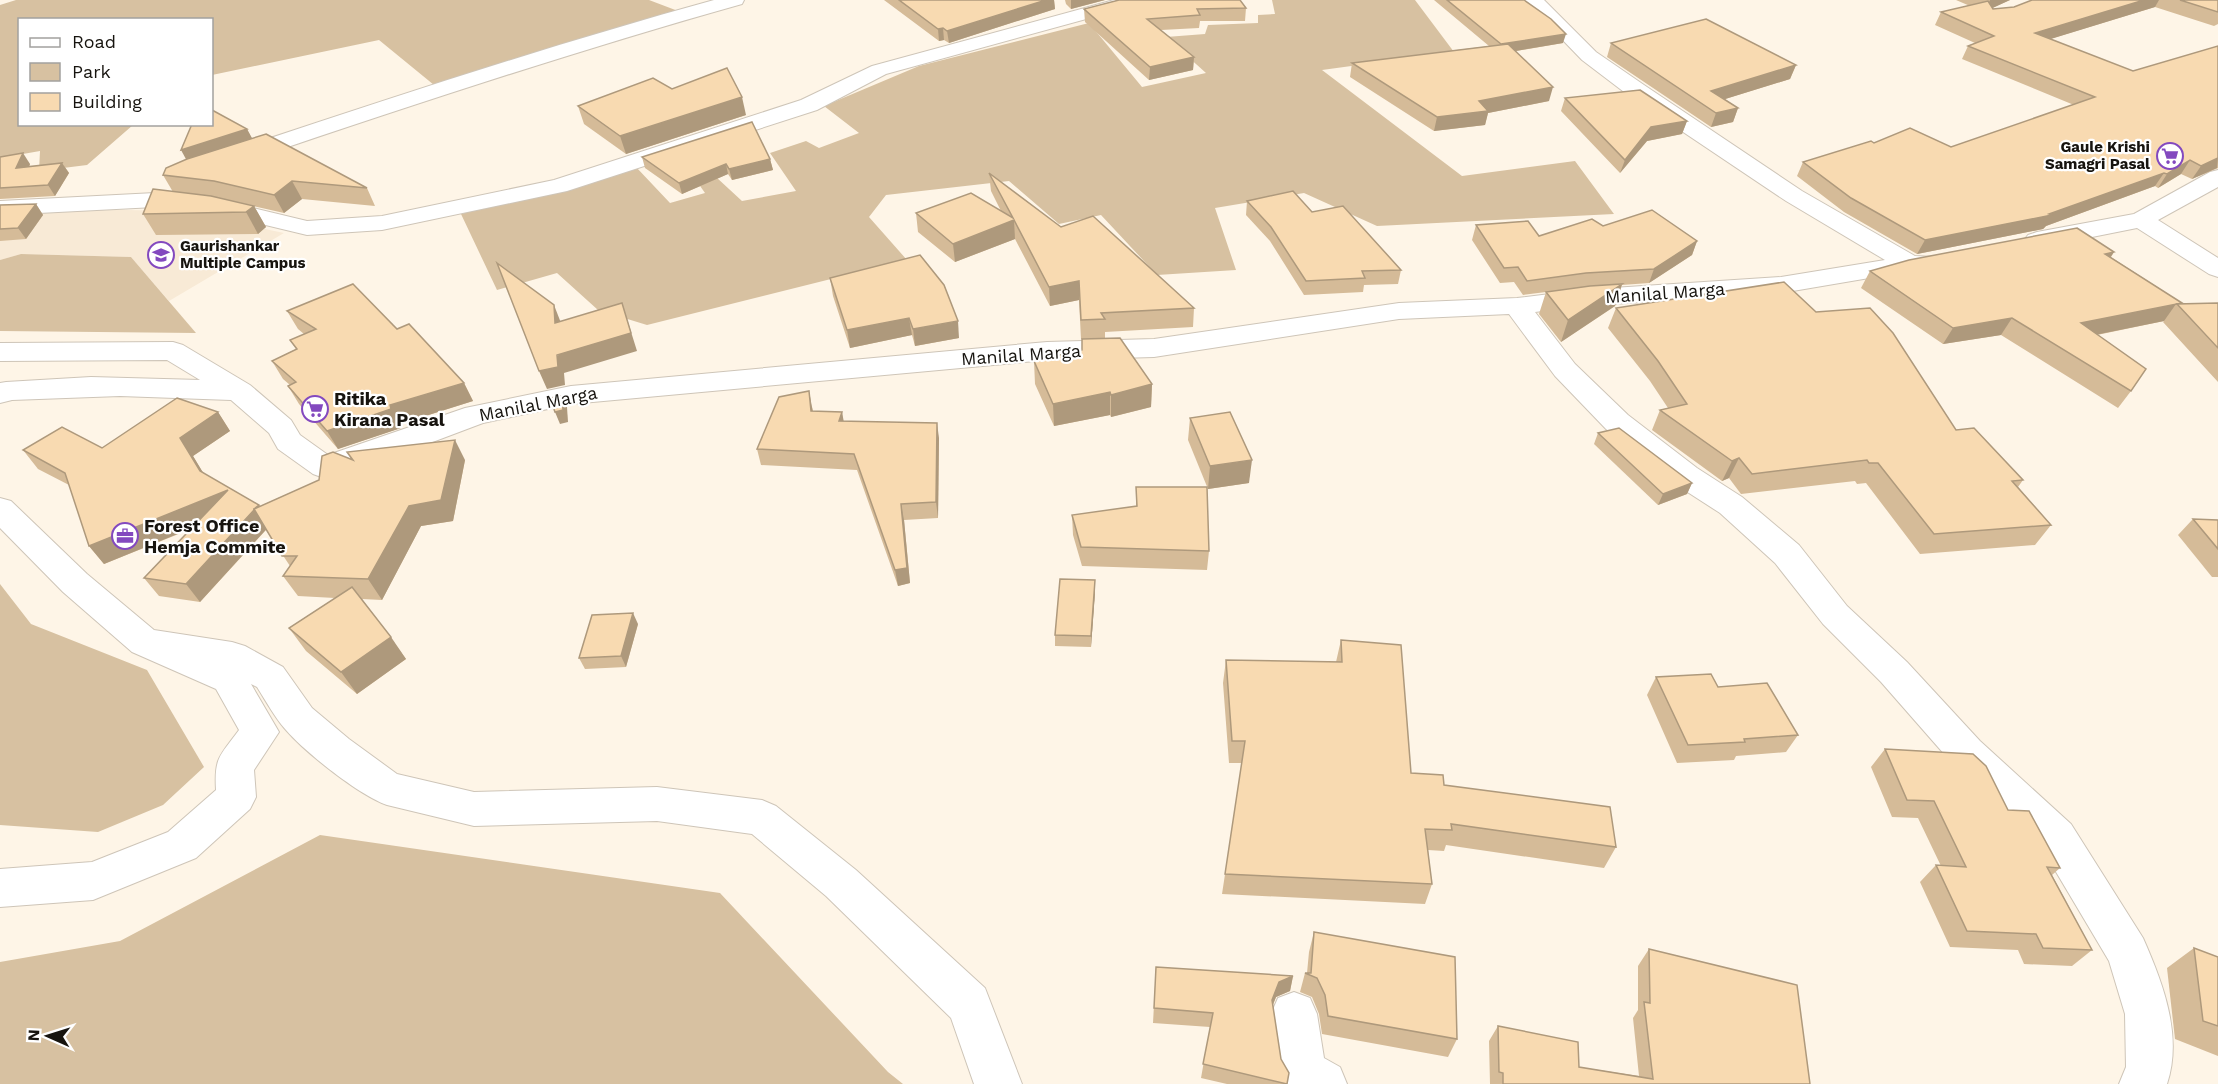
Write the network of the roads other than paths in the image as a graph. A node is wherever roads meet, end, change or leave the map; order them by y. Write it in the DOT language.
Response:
graph roads {
  1 [pos="735,0"];
  2 [pos="1134,0"];
  3 [pos="1533,0"];
  4 [pos="224,160"];
  5 [pos="2218,177"];
  6 [pos="164,180"];
  7 [pos="120,203"];
  8 [pos="0,208"];
  9 [pos="2141,220"];
  10 [pos="2015,244"];
  11 [pos="1947,258"];
  12 [pos="1913,265"];
  13 [pos="2218,269"];
  14 [pos="1517,306"];
  15 [pos="0,352"];
  16 [pos="240,392"];
  17 [pos="0,394"];
  18 [pos="0,509"];
  19 [pos="145,642"];
  20 [pos="0,888"];
  21 [pos="1294,1014"];
  22 [pos="998,1084"];
  23 [pos="1323,1084"];
  24 [pos="2143,1084"];
  1 -- 4 [label="street"];
  2 -- 7 [label="street"];
  3 -- 12 [label="street"];
  5 -- 9 [label="street"];
  6 -- 7 [label="street"];
  7 -- 8 [label="street"];
  9 -- 10 [label="street"];
  9 -- 13 [label="street"];
  11 -- 12 [label="street, Manilal Marga"];
  12 -- 14 [label="street, Manilal Marga"];
  14 -- 16 [label="street, Manilal Marga"];
  14 -- 24 [label="street"];
  15 -- 16 [label="street, Manilal Marga"];
  16 -- 17 [label="street"];
  18 -- 19 [label="street"];
  19 -- 20 [label="street"];
  19 -- 22 [label="street"];
  21 -- 23 [label="street"];
}
